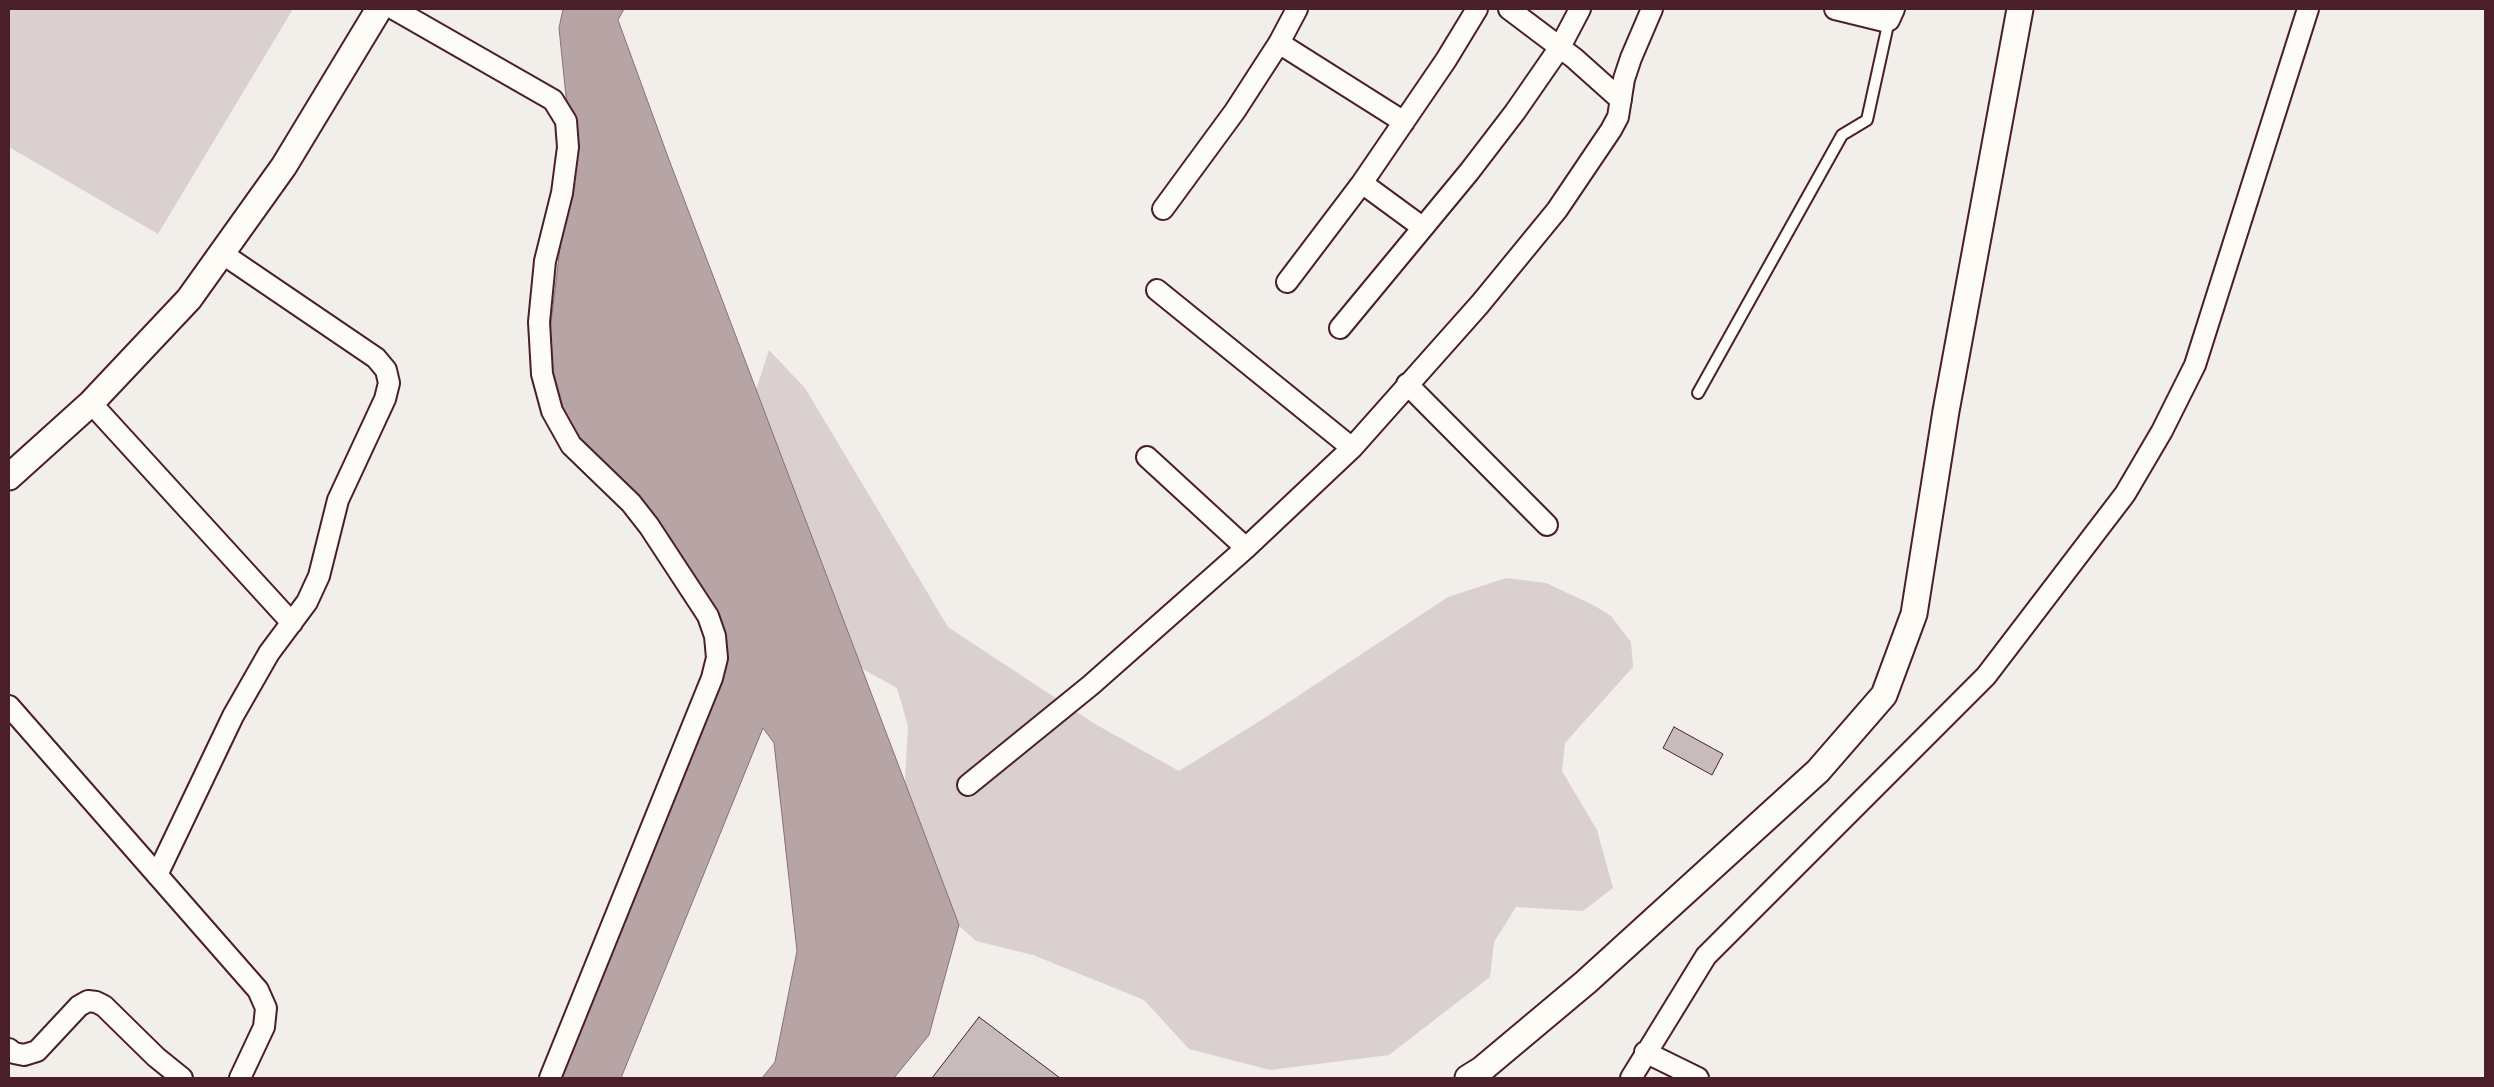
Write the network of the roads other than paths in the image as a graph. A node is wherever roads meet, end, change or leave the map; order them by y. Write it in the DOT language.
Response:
graph roads {
  1 [pos="379,9"];
  2 [pos="394,9"];
  3 [pos="1297,9"];
  4 [pos="1477,9"];
  5 [pos="1508,9"];
  6 [pos="1580,9"];
  7 [pos="1652,9"];
  8 [pos="1835,9"];
  9 [pos="2020,9"];
  10 [pos="2308,9"];
  11 [pos="1891,14"];
  12 [pos="1279,43"];
  13 [pos="1560,47"];
  14 [pos="1620,100"];
  15 [pos="1404,122"];
  16 [pos="1362,183"];
  17 [pos="1163,209"];
  18 [pos="1422,227"];
  19 [pos="223,254"];
  20 [pos="1287,282"];
  21 [pos="1157,290"];
  22 [pos="1340,328"];
  23 [pos="1407,384"];
  24 [pos="1698,393"];
  25 [pos="90,403"];
  26 [pos="1352,448"];
  27 [pos="1147,457"];
  28 [pos="9,477"];
  29 [pos="1547,524"];
  30 [pos="1246,548"];
  31 [pos="292,623"];
  32 [pos="9,706"];
  33 [pos="968,785"];
  34 [pos="158,875"];
  35 [pos="9,1050"];
  36 [pos="1645,1052"];
  37 [pos="182,1078"];
  38 [pos="240,1078"];
  39 [pos="550,1078"];
  40 [pos="1468,1078"];
  41 [pos="1631,1078"];
  42 [pos="1698,1078"];
  1 -- 19 [label="street"];
  2 -- 39 [label="street"];
  3 -- 12 [label="street"];
  4 -- 15 [label="street"];
  5 -- 13 [label="street"];
  6 -- 13 [label="street"];
  7 -- 14 [label="street"];
  8 -- 11 [label="street"];
  9 -- 40 [label="street"];
  10 -- 36 [label="street"];
  11 -- 24 [label="lane"];
  12 -- 15 [label="street"];
  12 -- 17 [label="street"];
  13 -- 14 [label="street"];
  13 -- 18 [label="street"];
  14 -- 23 [label="street"];
  15 -- 16 [label="street"];
  16 -- 18 [label="street"];
  16 -- 20 [label="street"];
  18 -- 22 [label="street"];
  19 -- 25 [label="street"];
  19 -- 31 [label="street"];
  21 -- 26 [label="street"];
  23 -- 26 [label="street"];
  23 -- 29 [label="street"];
  25 -- 28 [label="street"];
  25 -- 31 [label="street"];
  26 -- 30 [label="street"];
  27 -- 30 [label="street"];
  30 -- 33 [label="street"];
  31 -- 34 [label="street"];
  32 -- 34 [label="street"];
  34 -- 38 [label="street"];
  35 -- 37 [label="street"];
  36 -- 41 [label="street"];
  36 -- 42 [label="street"];
}
